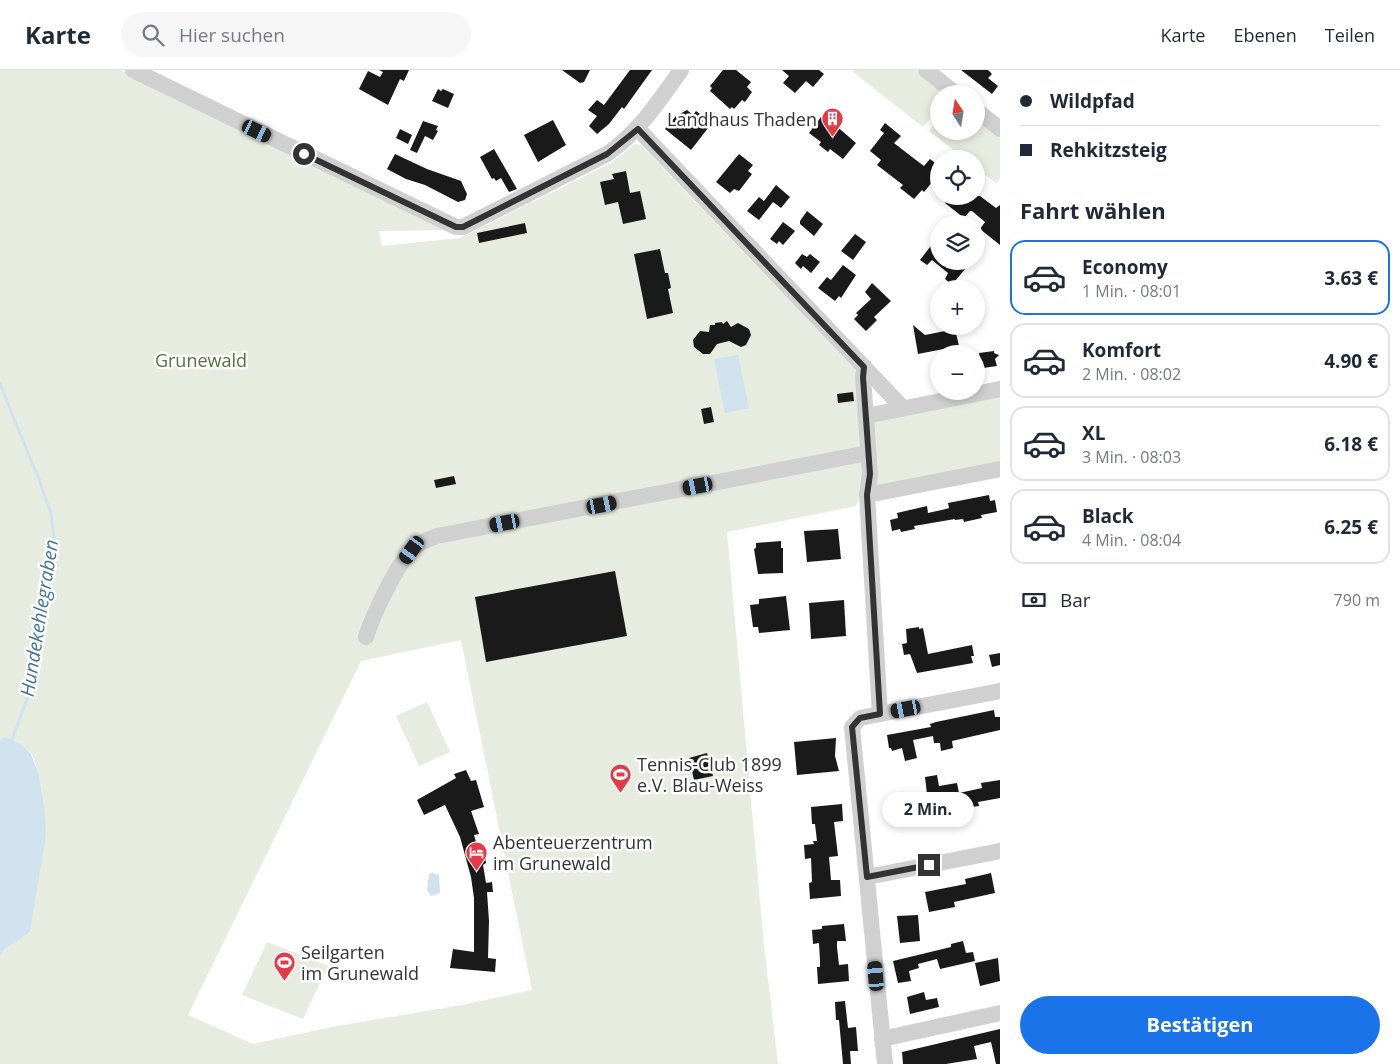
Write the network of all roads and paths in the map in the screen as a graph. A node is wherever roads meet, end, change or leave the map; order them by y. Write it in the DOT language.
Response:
graph roads {
  1 [pos="133,70"];
  2 [pos="682,70"];
  3 [pos="926,70"];
  4 [pos="945,85"];
  5 [pos="985,117"];
  6 [pos="638,129"];
  7 [pos="1000,129"];
  8 [pos="864,367"];
  9 [pos="1000,389"];
  10 [pos="903,408"];
  11 [pos="866,416"];
  12 [pos="868,453"];
  13 [pos="1000,469"];
  14 [pos="867,495"];
  15 [pos="366,638"];
  16 [pos="1000,691"];
  17 [pos="880,714"];
  18 [pos="1000,851"];
  19 [pos="867,877"];
  20 [pos="1000,1013"];
  21 [pos="882,1039"];
  22 [pos="885,1064"];
  1 -- 6 [label="street"];
  2 -- 6 [label="street"];
  3 -- 4 [label="street"];
  5 -- 7 [label="street"];
  6 -- 8 [label="street"];
  8 -- 10 [label="street"];
  8 -- 11 [label="street"];
  9 -- 10 [label="street"];
  10 -- 11 [label="street"];
  11 -- 12 [label="street"];
  12 -- 14 [label="street"];
  12 -- 15 [label="street"];
  13 -- 14 [label="street"];
  14 -- 17 [label="street"];
  16 -- 17 [label="street"];
  17 -- 19 [label="street"];
  18 -- 19 [label="street"];
  19 -- 21 [label="street"];
  20 -- 21 [label="street"];
  21 -- 22 [label="street"];
}
